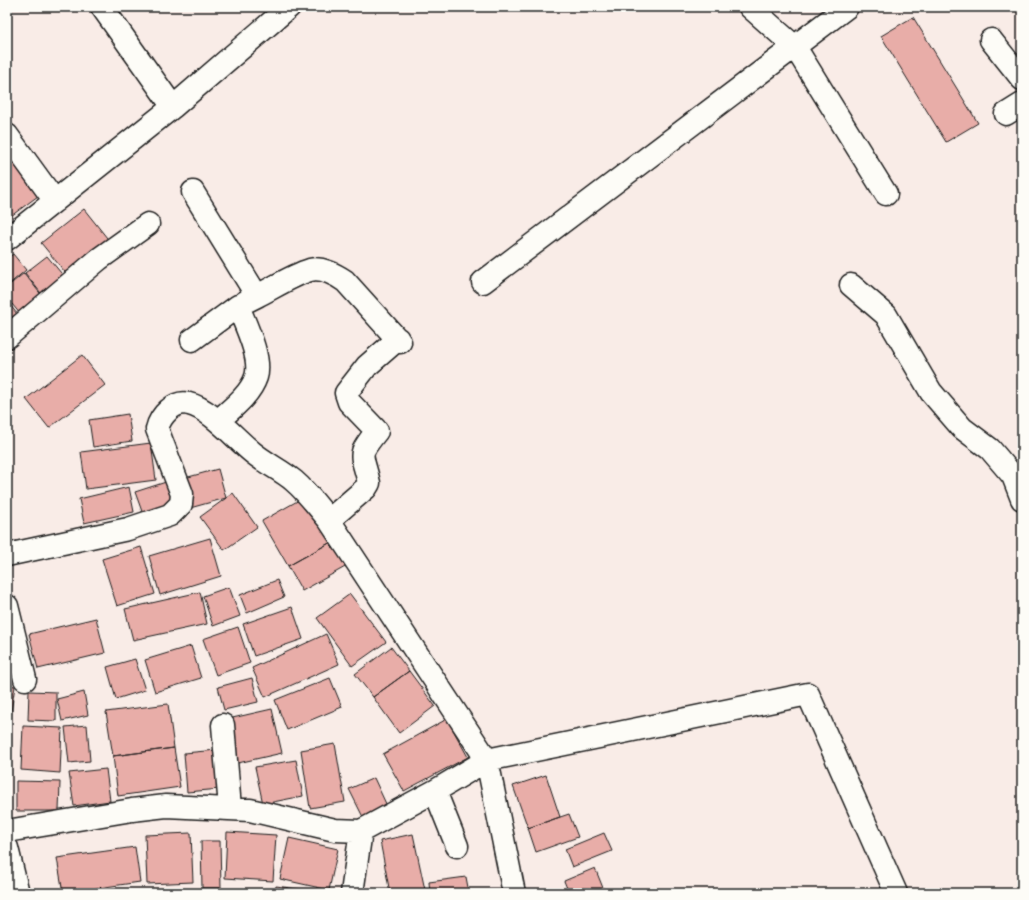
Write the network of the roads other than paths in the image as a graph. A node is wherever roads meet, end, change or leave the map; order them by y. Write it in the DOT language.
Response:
graph roads {
  1 [pos="102,7"];
  2 [pos="750,7"];
  3 [pos="847,7"];
  4 [pos="287,8"];
  5 [pos="991,40"];
  6 [pos="795,46"];
  7 [pos="1022,79"];
  8 [pos="173,107"];
  9 [pos="7,135"];
  10 [pos="193,192"];
  11 [pos="886,194"];
  12 [pos="55,201"];
  13 [pos="148,224"];
  14 [pos="7,239"];
  15 [pos="483,282"];
  16 [pos="851,285"];
  17 [pos="248,301"];
  18 [pos="7,337"];
  19 [pos="192,340"];
  20 [pos="218,421"];
  21 [pos="1022,499"];
  22 [pos="329,520"];
  23 [pos="7,554"];
  24 [pos="7,606"];
  25 [pos="25,679"];
  26 [pos="223,725"];
  27 [pos="487,760"];
  28 [pos="435,791"];
  29 [pos="230,808"];
  30 [pos="7,831"];
  31 [pos="361,831"];
  32 [pos="457,846"];
  33 [pos="7,848"];
  34 [pos="18,893"];
  35 [pos="352,893"];
  36 [pos="514,893"];
  37 [pos="896,893"];
  1 -- 8 [label="street"];
  2 -- 6 [label="street"];
  3 -- 6 [label="street"];
  4 -- 8 [label="street"];
  5 -- 7 [label="street"];
  6 -- 11 [label="street"];
  6 -- 15 [label="street"];
  8 -- 12 [label="street"];
  9 -- 12 [label="street"];
  10 -- 17 [label="street"];
  12 -- 14 [label="street"];
  13 -- 18 [label="street"];
  16 -- 21 [label="street"];
  17 -- 19 [label="street"];
  17 -- 20 [label="street"];
  17 -- 22 [label="street"];
  20 -- 22 [label="street"];
  20 -- 23 [label="street"];
  22 -- 27 [label="street"];
  24 -- 25 [label="street"];
  26 -- 29 [label="street"];
  27 -- 28 [label="street"];
  27 -- 36 [label="street"];
  27 -- 37 [label="street"];
  28 -- 31 [label="street"];
  28 -- 32 [label="street"];
  29 -- 30 [label="street"];
  29 -- 31 [label="street"];
  31 -- 35 [label="street"];
  33 -- 34 [label="street"];
}
